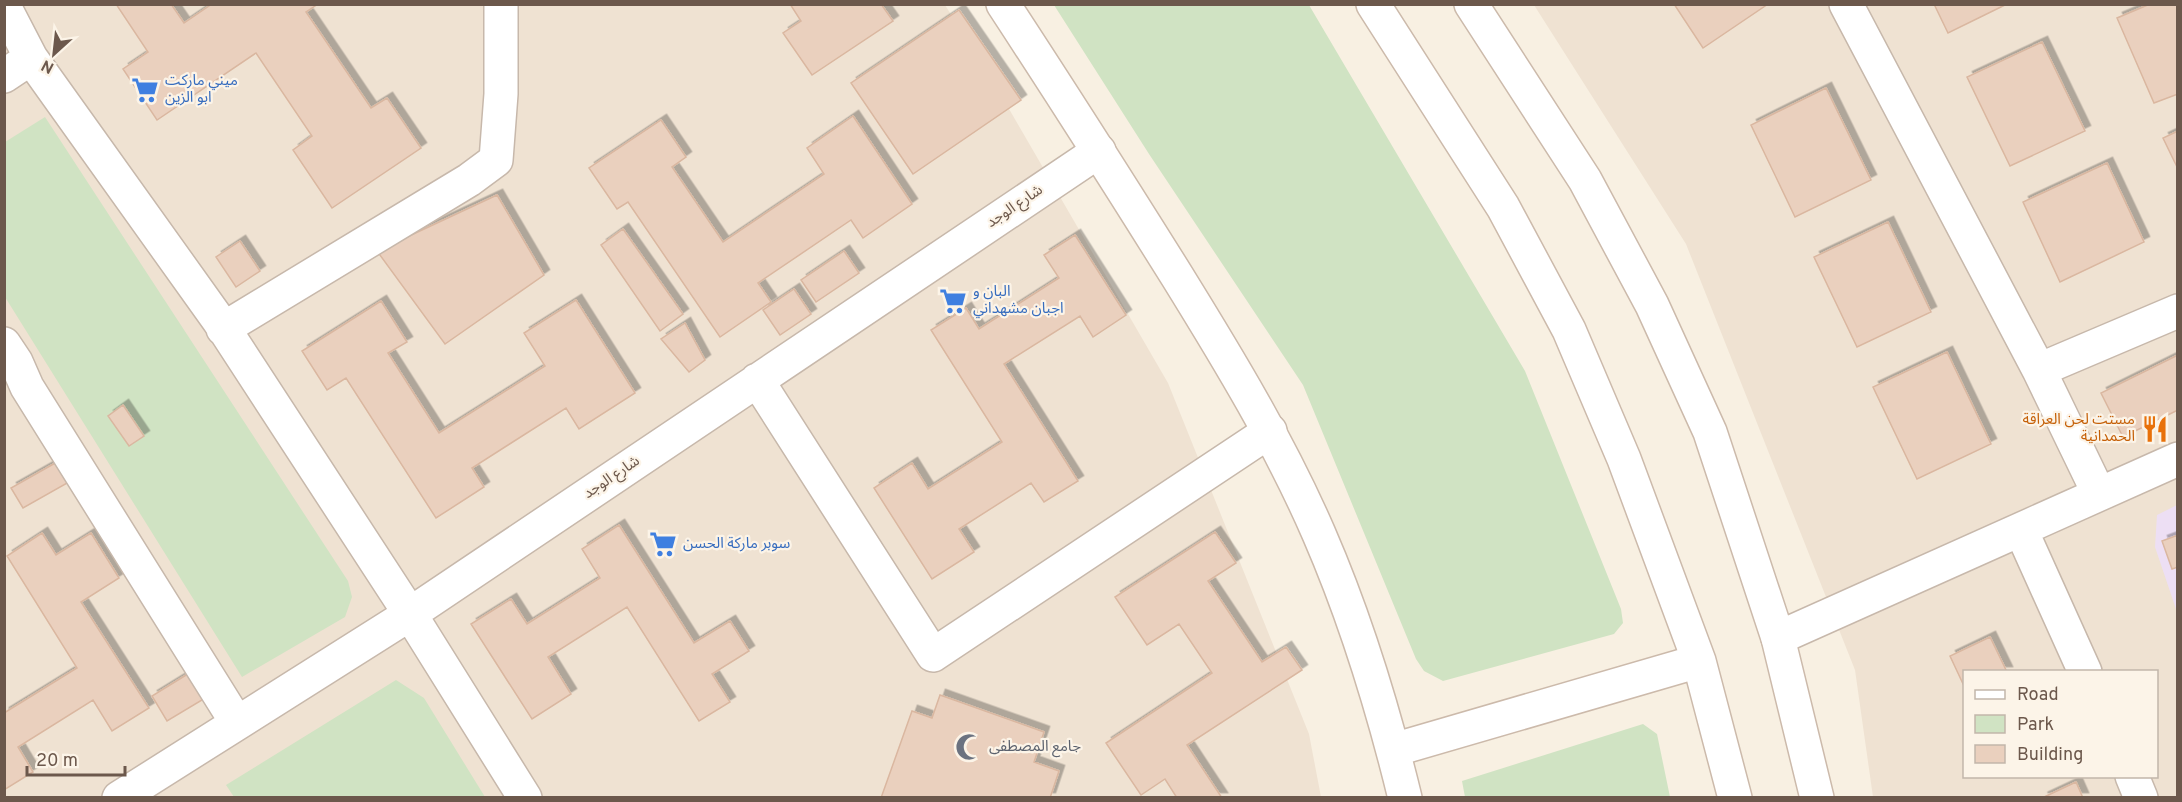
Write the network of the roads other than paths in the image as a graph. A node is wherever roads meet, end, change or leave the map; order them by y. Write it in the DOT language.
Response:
graph roads {
  1 [pos="501,4"];
  2 [pos="1003,4"];
  3 [pos="1373,4"];
  4 [pos="1471,4"];
  5 [pos="1846,4"];
  6 [pos="4,6"];
  7 [pos="31,58"];
  8 [pos="4,76"];
  9 [pos="1099,151"];
  10 [pos="2178,311"];
  11 [pos="224,328"];
  12 [pos="4,344"];
  13 [pos="2039,370"];
  14 [pos="757,380"];
  15 [pos="16,394"];
  16 [pos="1270,431"];
  17 [pos="2178,459"];
  18 [pos="2099,494"];
  19 [pos="2021,530"];
  20 [pos="410,614"];
  21 [pos="1778,639"];
  22 [pos="1699,661"];
  23 [pos="2084,670"];
  24 [pos="237,723"];
  25 [pos="1393,750"];
  26 [pos="2132,778"];
  27 [pos="119,798"];
  28 [pos="525,798"];
  29 [pos="1406,798"];
  30 [pos="1735,798"];
  31 [pos="1817,798"];
  32 [pos="2141,798"];
  1 -- 11 [label="street"];
  2 -- 9 [label="street"];
  3 -- 22 [label="street"];
  4 -- 21 [label="street"];
  5 -- 13 [label="street"];
  6 -- 7 [label="street"];
  7 -- 8 [label="street"];
  7 -- 11 [label="street"];
  9 -- 14 [label="street, شارع الوجد"];
  9 -- 16 [label="street"];
  10 -- 13 [label="street"];
  11 -- 20 [label="street"];
  12 -- 15 [label="street"];
  13 -- 18 [label="street"];
  14 -- 16 [label="street"];
  14 -- 20 [label="street, شارع الوجد"];
  15 -- 24 [label="street"];
  16 -- 25 [label="street"];
  17 -- 18 [label="street"];
  18 -- 19 [label="street"];
  19 -- 21 [label="street"];
  19 -- 23 [label="street"];
  20 -- 24 [label="street, شارع الوجد"];
  20 -- 28 [label="street"];
  21 -- 31 [label="street"];
  22 -- 25 [label="street"];
  22 -- 30 [label="street"];
  24 -- 27 [label="street, شارع الوجد"];
  25 -- 29 [label="street"];
  26 -- 32 [label="street"];
}
